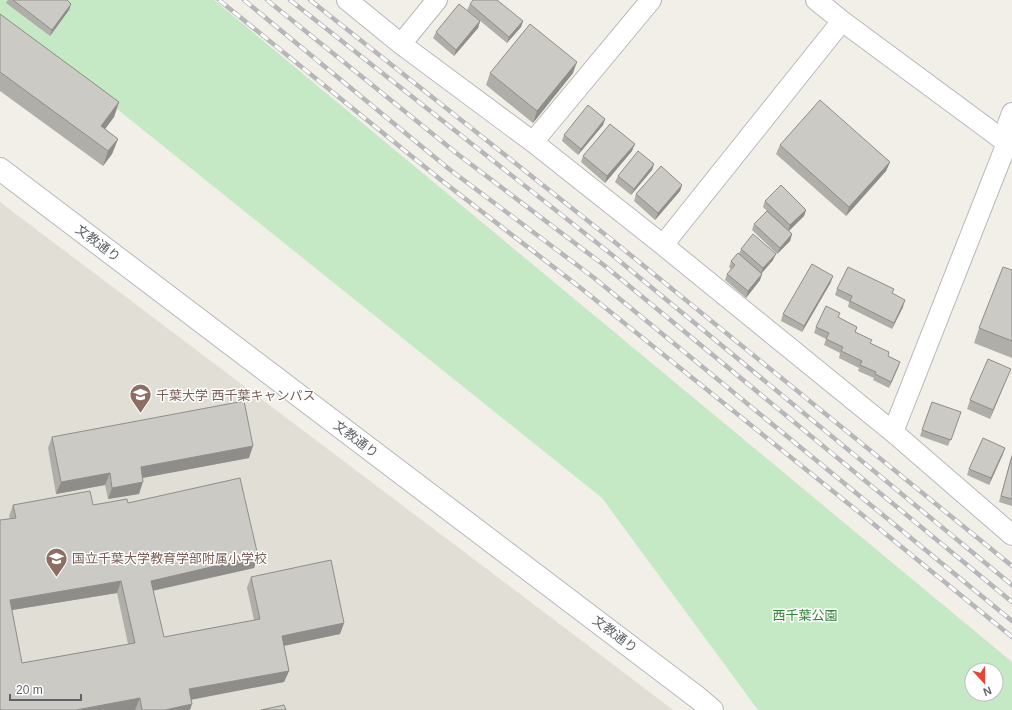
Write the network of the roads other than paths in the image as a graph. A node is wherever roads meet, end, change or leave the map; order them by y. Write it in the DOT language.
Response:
graph roads {
  1 [pos="347,0"];
  2 [pos="437,0"];
  3 [pos="651,0"];
  4 [pos="816,0"];
  5 [pos="842,21"];
  6 [pos="401,44"];
  7 [pos="1012,113"];
  8 [pos="533,142"];
  9 [pos="1010,145"];
  10 [pos="0,169"];
  11 [pos="663,245"];
  12 [pos="893,432"];
  13 [pos="1012,534"];
  14 [pos="712,710"];
  1 -- 6 [label="street"];
  2 -- 6 [label="street"];
  3 -- 8 [label="street"];
  4 -- 5 [label="street"];
  5 -- 9 [label="street"];
  5 -- 11 [label="street"];
  6 -- 8 [label="street"];
  7 -- 9 [label="street"];
  8 -- 11 [label="street"];
  9 -- 12 [label="street"];
  10 -- 14 [label="street, 文教通り"];
  11 -- 12 [label="street"];
  12 -- 13 [label="street"];
}
